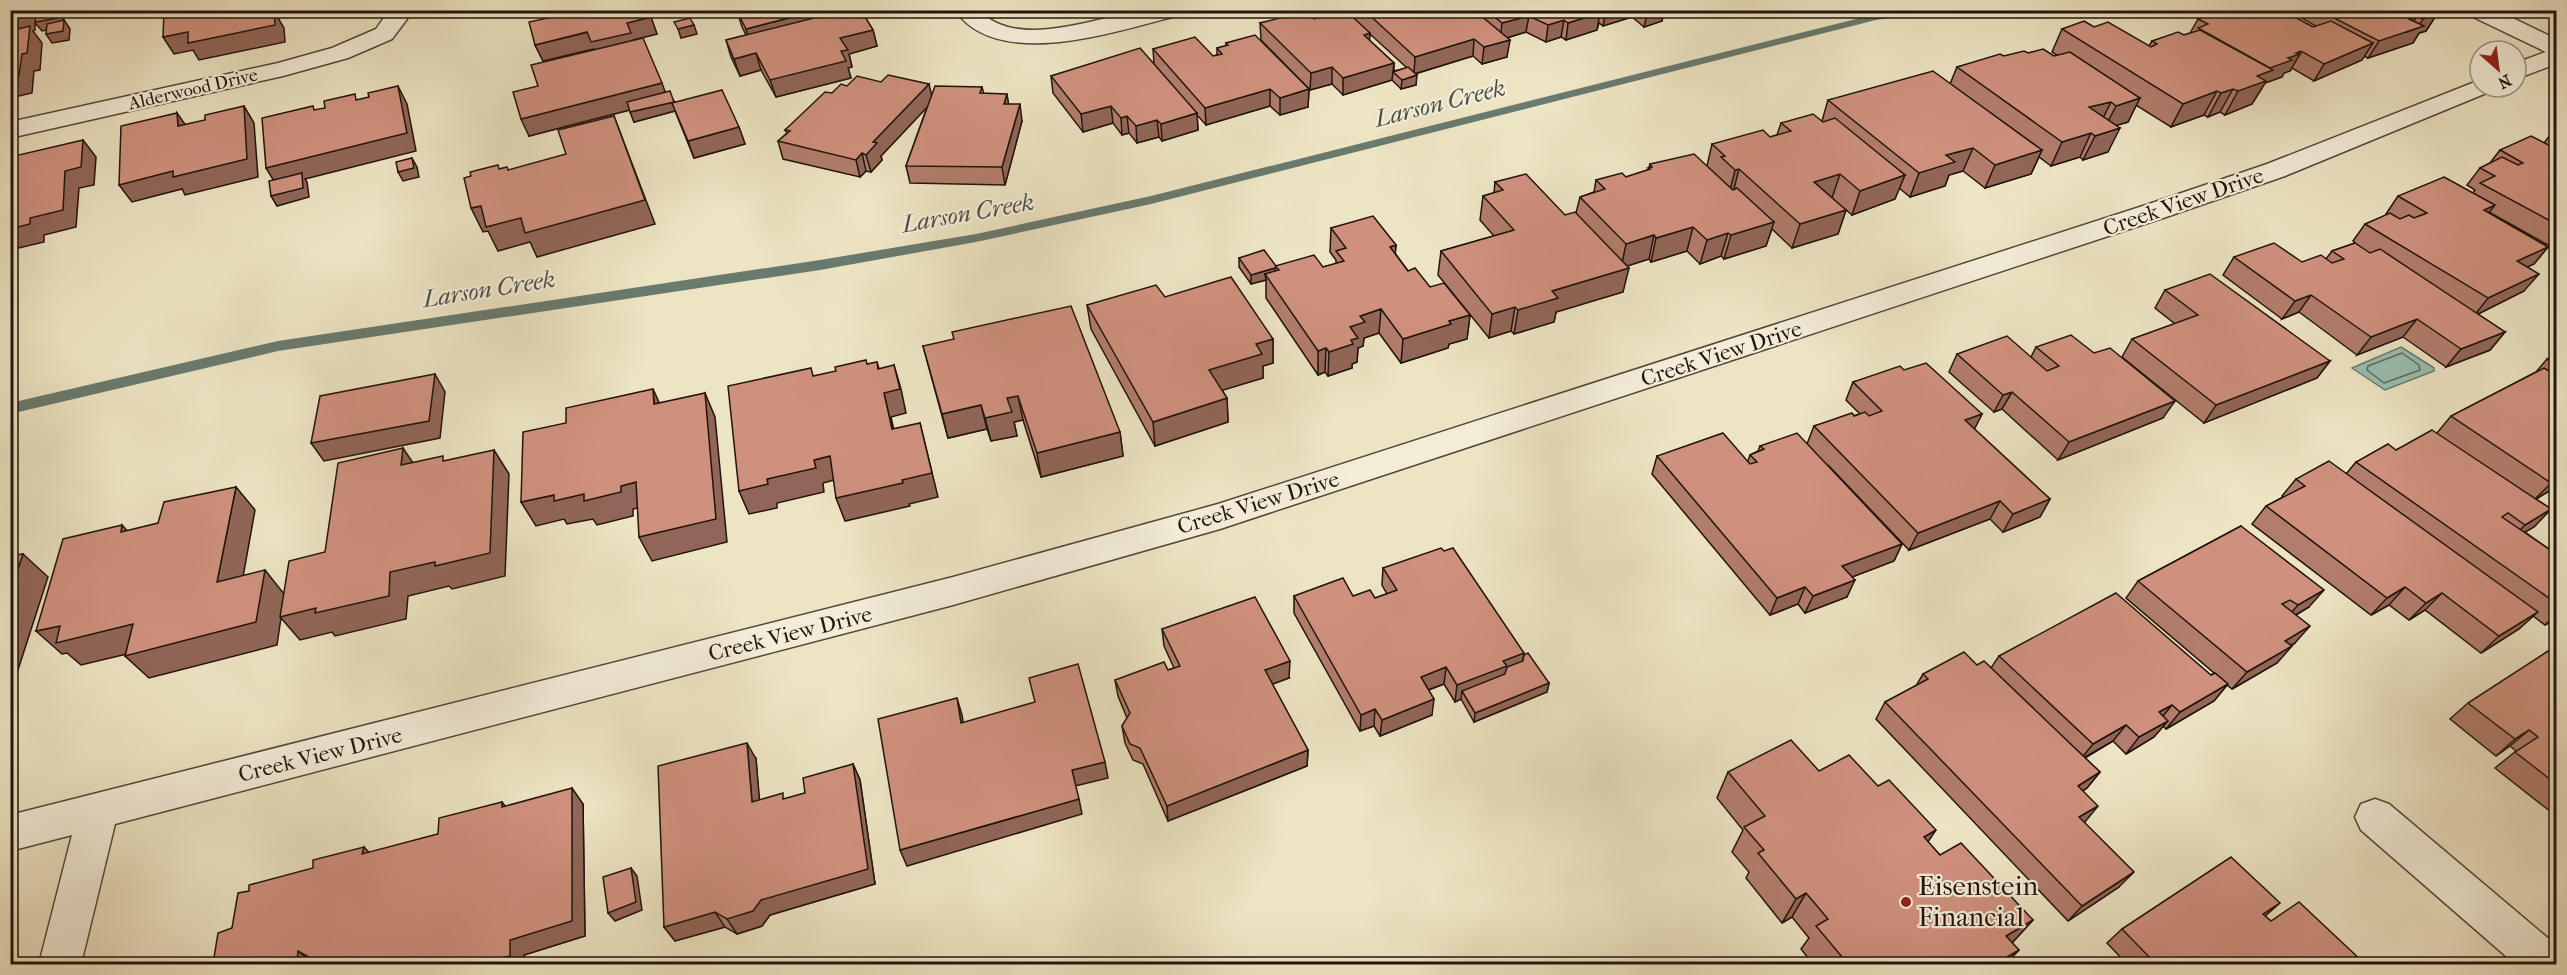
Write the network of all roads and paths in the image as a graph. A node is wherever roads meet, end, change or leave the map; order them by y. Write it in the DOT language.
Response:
graph roads {
  1 [pos="394,10"];
  2 [pos="966,10"];
  3 [pos="1172,10"];
  4 [pos="2477,10"];
  5 [pos="2556,48"];
  6 [pos="2556,55"];
  7 [pos="2528,67"];
  8 [pos="2468,92"];
  9 [pos="10,130"];
  10 [pos="98,811"];
  11 [pos="2375,817"];
  12 [pos="10,833"];
  13 [pos="60,964"];
  14 [pos="2546,964"];
  1 -- 9 [label="street, Alderwood Drive"];
  2 -- 3 [label="street"];
  4 -- 5 [label="street"];
  6 -- 7 [label="street"];
  8 -- 10 [label="street, Creek View Drive"];
  10 -- 12 [label="street, Creek View Drive"];
  10 -- 13 [label="street"];
  11 -- 14 [label="street"];
}
